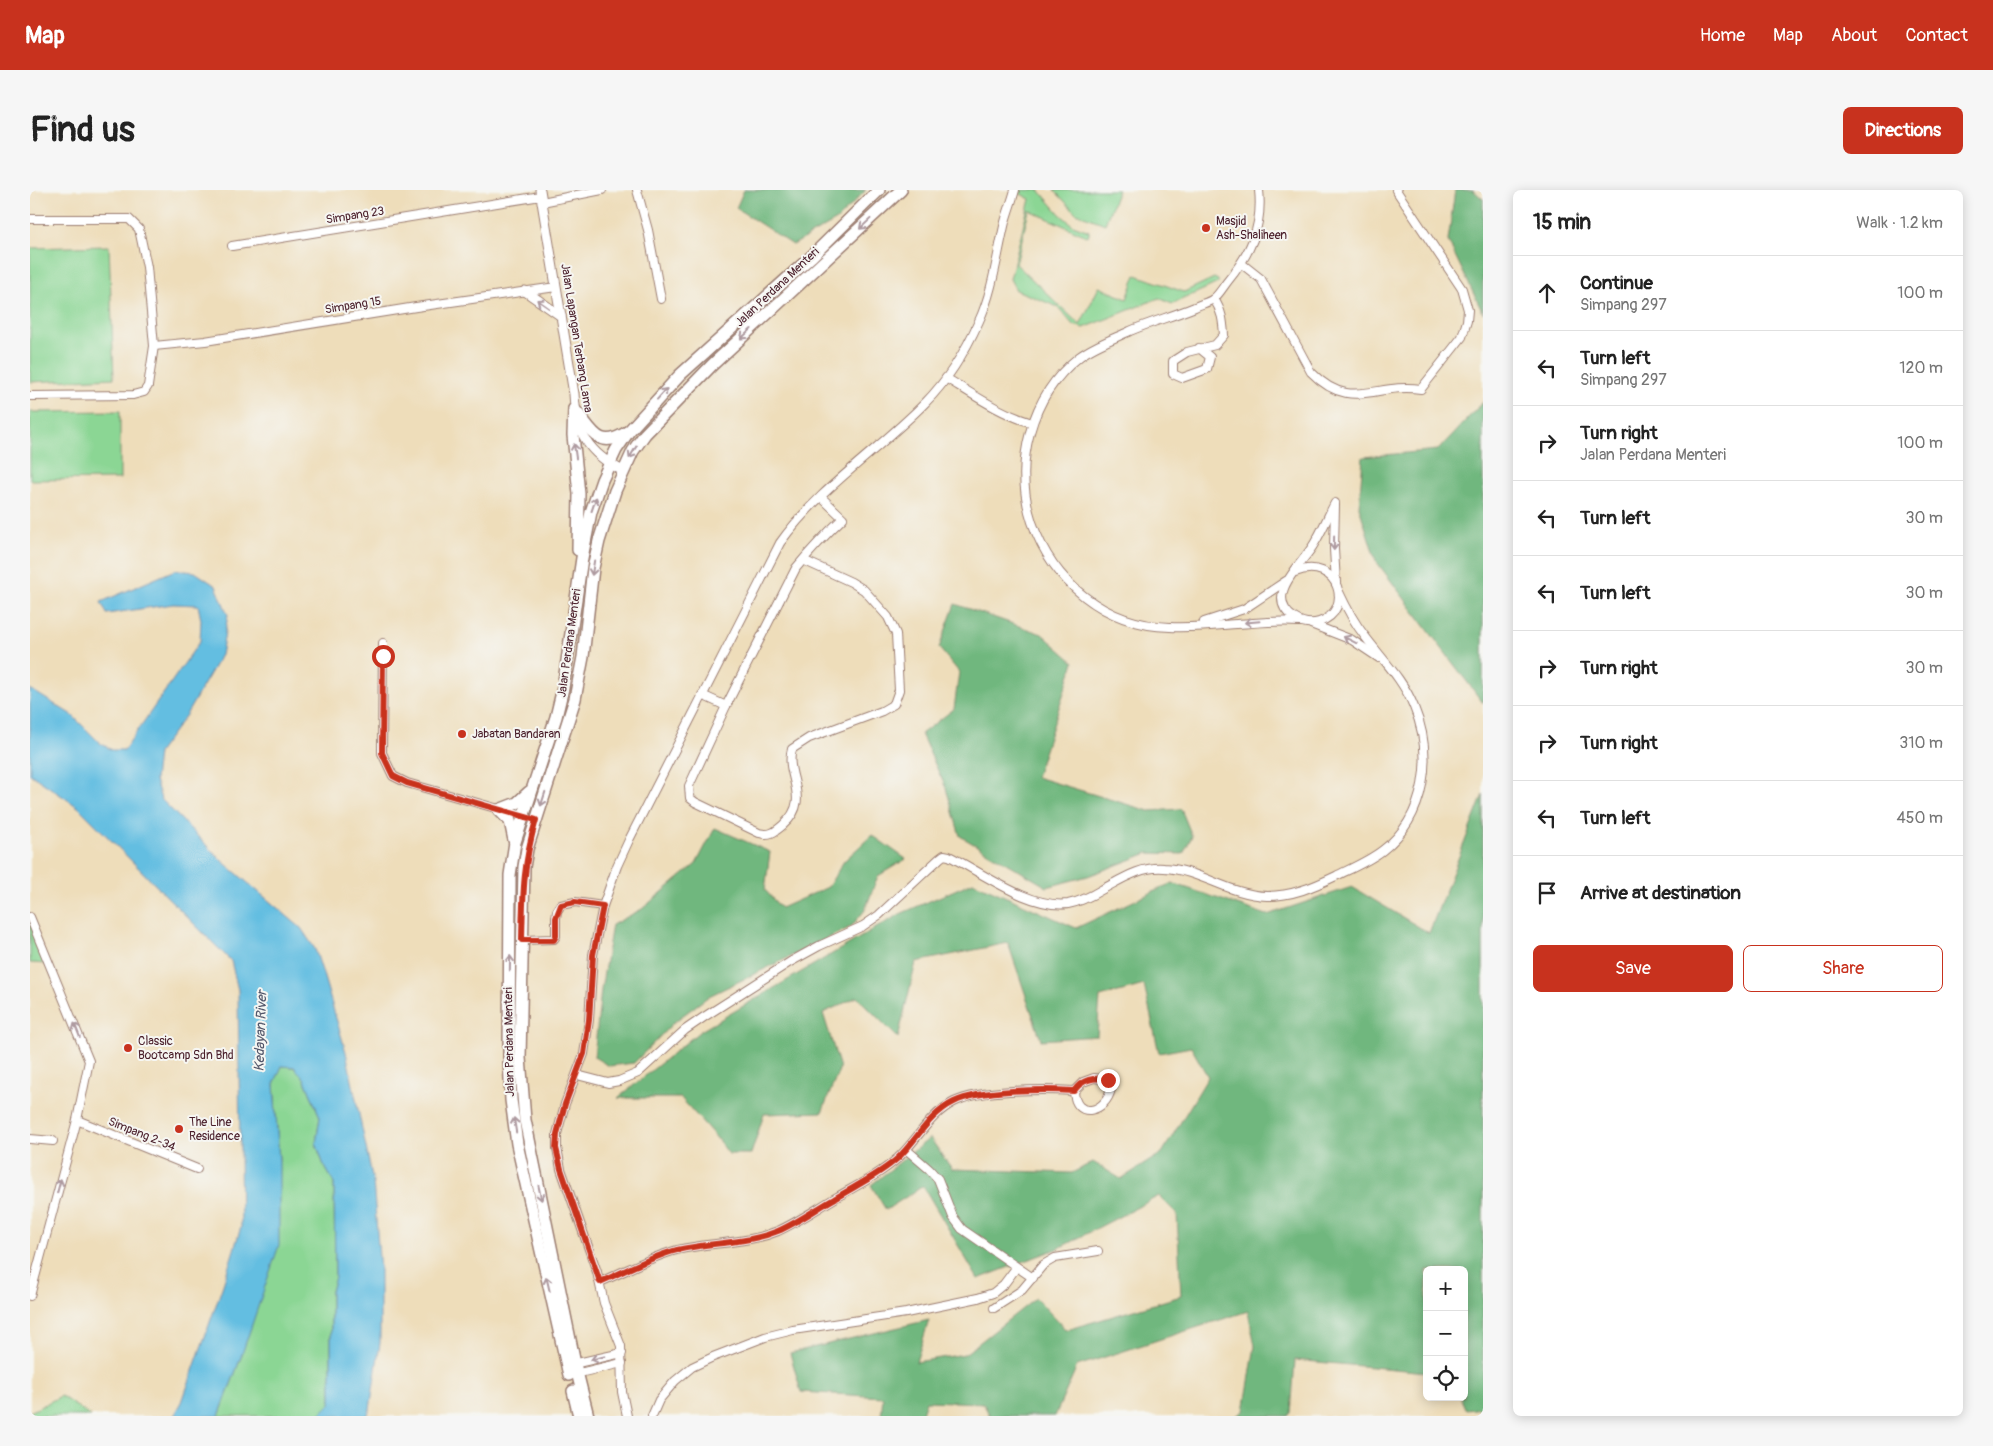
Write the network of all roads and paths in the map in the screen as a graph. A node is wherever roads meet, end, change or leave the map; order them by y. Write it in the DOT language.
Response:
graph roads {
  1 [pos="602,190"];
  2 [pos="637,190"];
  3 [pos="879,190"];
  4 [pos="901,190"];
  5 [pos="1015,190"];
  6 [pos="1259,190"];
  7 [pos="1396,190"];
  8 [pos="541,196"];
  9 [pos="30,219"];
  10 [pos="232,246"];
  11 [pos="1242,264"];
  12 [pos="556,286"];
  13 [pos="525,291"];
  14 [pos="662,299"];
  15 [pos="1214,299"];
  16 [pos="561,316"];
  17 [pos="154,346"];
  18 [pos="1200,348"];
  19 [pos="946,378"];
  20 [pos="30,396"];
  21 [pos="574,409"];
  22 [pos="1032,423"];
  23 [pos="629,430"];
  24 [pos="610,464"];
  25 [pos="623,471"];
  26 [pos="822,497"];
  27 [pos="803,560"];
  28 [pos="1295,572"];
  29 [pos="1286,581"];
  30 [pos="1336,583"];
  31 [pos="578,587"];
  32 [pos="1339,592"];
  33 [pos="1300,622"];
  34 [pos="1309,624"];
  35 [pos="1186,627"];
  36 [pos="383,643"];
  37 [pos="1387,664"];
  38 [pos="702,695"];
  39 [pos="726,706"];
  40 [pos="531,790"];
  41 [pos="499,810"];
  42 [pos="523,816"];
  43 [pos="536,820"];
  44 [pos="514,842"];
  45 [pos="603,906"];
  46 [pos="30,917"];
  47 [pos="522,940"];
  48 [pos="577,1075"];
  49 [pos="1074,1091"];
  50 [pos="77,1120"];
  51 [pos="30,1140"];
  52 [pos="53,1141"];
  53 [pos="907,1150"];
  54 [pos="197,1169"];
  55 [pos="1098,1251"];
  56 [pos="1016,1268"];
  57 [pos="1033,1278"];
  58 [pos="600,1282"];
  59 [pos="30,1296"];
  60 [pos="994,1308"];
  61 [pos="622,1353"];
  62 [pos="622,1363"];
  63 [pos="572,1370"];
  64 [pos="579,1416"];
  65 [pos="588,1416"];
  66 [pos="627,1416"];
  67 [pos="652,1416"];
  1 -- 8 [label="street, Simpang 23"];
  2 -- 14 [label="street"];
  23 -- 3 [label="main road, Jalan Perdana Menteri, one-way"];
  4 -- 25 [label="main road, Jalan Perdana Menteri, one-way"];
  5 -- 19 [label="street"];
  6 -- 11 [label="street"];
  7 -- 11 [label="street"];
  8 -- 10 [label="street, Simpang 23"];
  8 -- 12 [label="street, Jalan Lapangan Terbang Lama"];
  9 -- 17 [label="street"];
  11 -- 15 [label="street"];
  12 -- 13 [label="street, Simpang 15"];
  12 -- 16 [label="street, Jalan Lapangan Terbang Lama"];
  16 -- 13 [label="street, one-way"];
  13 -- 17 [label="street, Simpang 15"];
  15 -- 18 [label="street"];
  15 -- 22 [label="street"];
  16 -- 21 [label="street, Jalan Lapangan Terbang Lama"];
  17 -- 20 [label="street"];
  18 -- 18 [label="street"];
  19 -- 22 [label="street"];
  19 -- 26 [label="street"];
  21 -- 23 [label="main road"];
  21 -- 24 [label="street, Jalan Lapangan Terbang Lama"];
  31 -- 21 [label="main road, one-way"];
  22 -- 35 [label="street"];
  23 -- 24 [label="main road, Jalan Perdana Menteri"];
  24 -- 25 [label="street, Jalan Lapangan Terbang Lama"];
  31 -- 24 [label="main road, Jalan Perdana Menteri, one-way"];
  25 -- 43 [label="main road, Jalan Perdana Menteri, one-way"];
  26 -- 27 [label="street"];
  26 -- 38 [label="street"];
  27 -- 39 [label="street"];
  27 -- 39 [label="street"];
  28 -- 29 [label="street"];
  28 -- 30 [label="street"];
  28 -- 30 [label="street, one-way"];
  29 -- 33 [label="street"];
  29 -- 35 [label="street"];
  30 -- 32 [label="street"];
  31 -- 40 [label="main road, Jalan Perdana Menteri"];
  32 -- 34 [label="street"];
  32 -- 37 [label="street"];
  33 -- 34 [label="street"];
  33 -- 35 [label="street, one-way"];
  37 -- 34 [label="street, one-way"];
  36 -- 41 [label="street"];
  37 -- 48 [label="street"];
  38 -- 39 [label="street"];
  38 -- 45 [label="street"];
  40 -- 41 [label="main road"];
  40 -- 42 [label="main road, Jalan Perdana Menteri"];
  41 -- 42 [label="street"];
  41 -- 44 [label="main road"];
  42 -- 43 [label="street"];
  42 -- 44 [label="main road, Jalan Perdana Menteri"];
  43 -- 47 [label="main road, Jalan Perdana Menteri"];
  63 -- 44 [label="main road, Jalan Perdana Menteri, one-way"];
  45 -- 47 [label="street"];
  45 -- 48 [label="street"];
  50 -- 46 [label="street, one-way"];
  47 -- 63 [label="main road, Jalan Perdana Menteri, one-way"];
  48 -- 58 [label="street"];
  49 -- 49 [label="street"];
  49 -- 53 [label="street"];
  50 -- 54 [label="street, Simpang 2-34"];
  59 -- 50 [label="street, one-way"];
  51 -- 52 [label="street"];
  53 -- 56 [label="street"];
  53 -- 58 [label="street"];
  55 -- 57 [label="street"];
  56 -- 57 [label="street"];
  56 -- 67 [label="street"];
  57 -- 60 [label="street"];
  58 -- 61 [label="street"];
  61 -- 62 [label="street"];
  61 -- 63 [label="street, one-way"];
  62 -- 63 [label="street"];
  62 -- 66 [label="street"];
  63 -- 64 [label="main road, Jalan Perdana Menteri"];
  63 -- 65 [label="main road, Jalan Perdana Menteri"];
}
